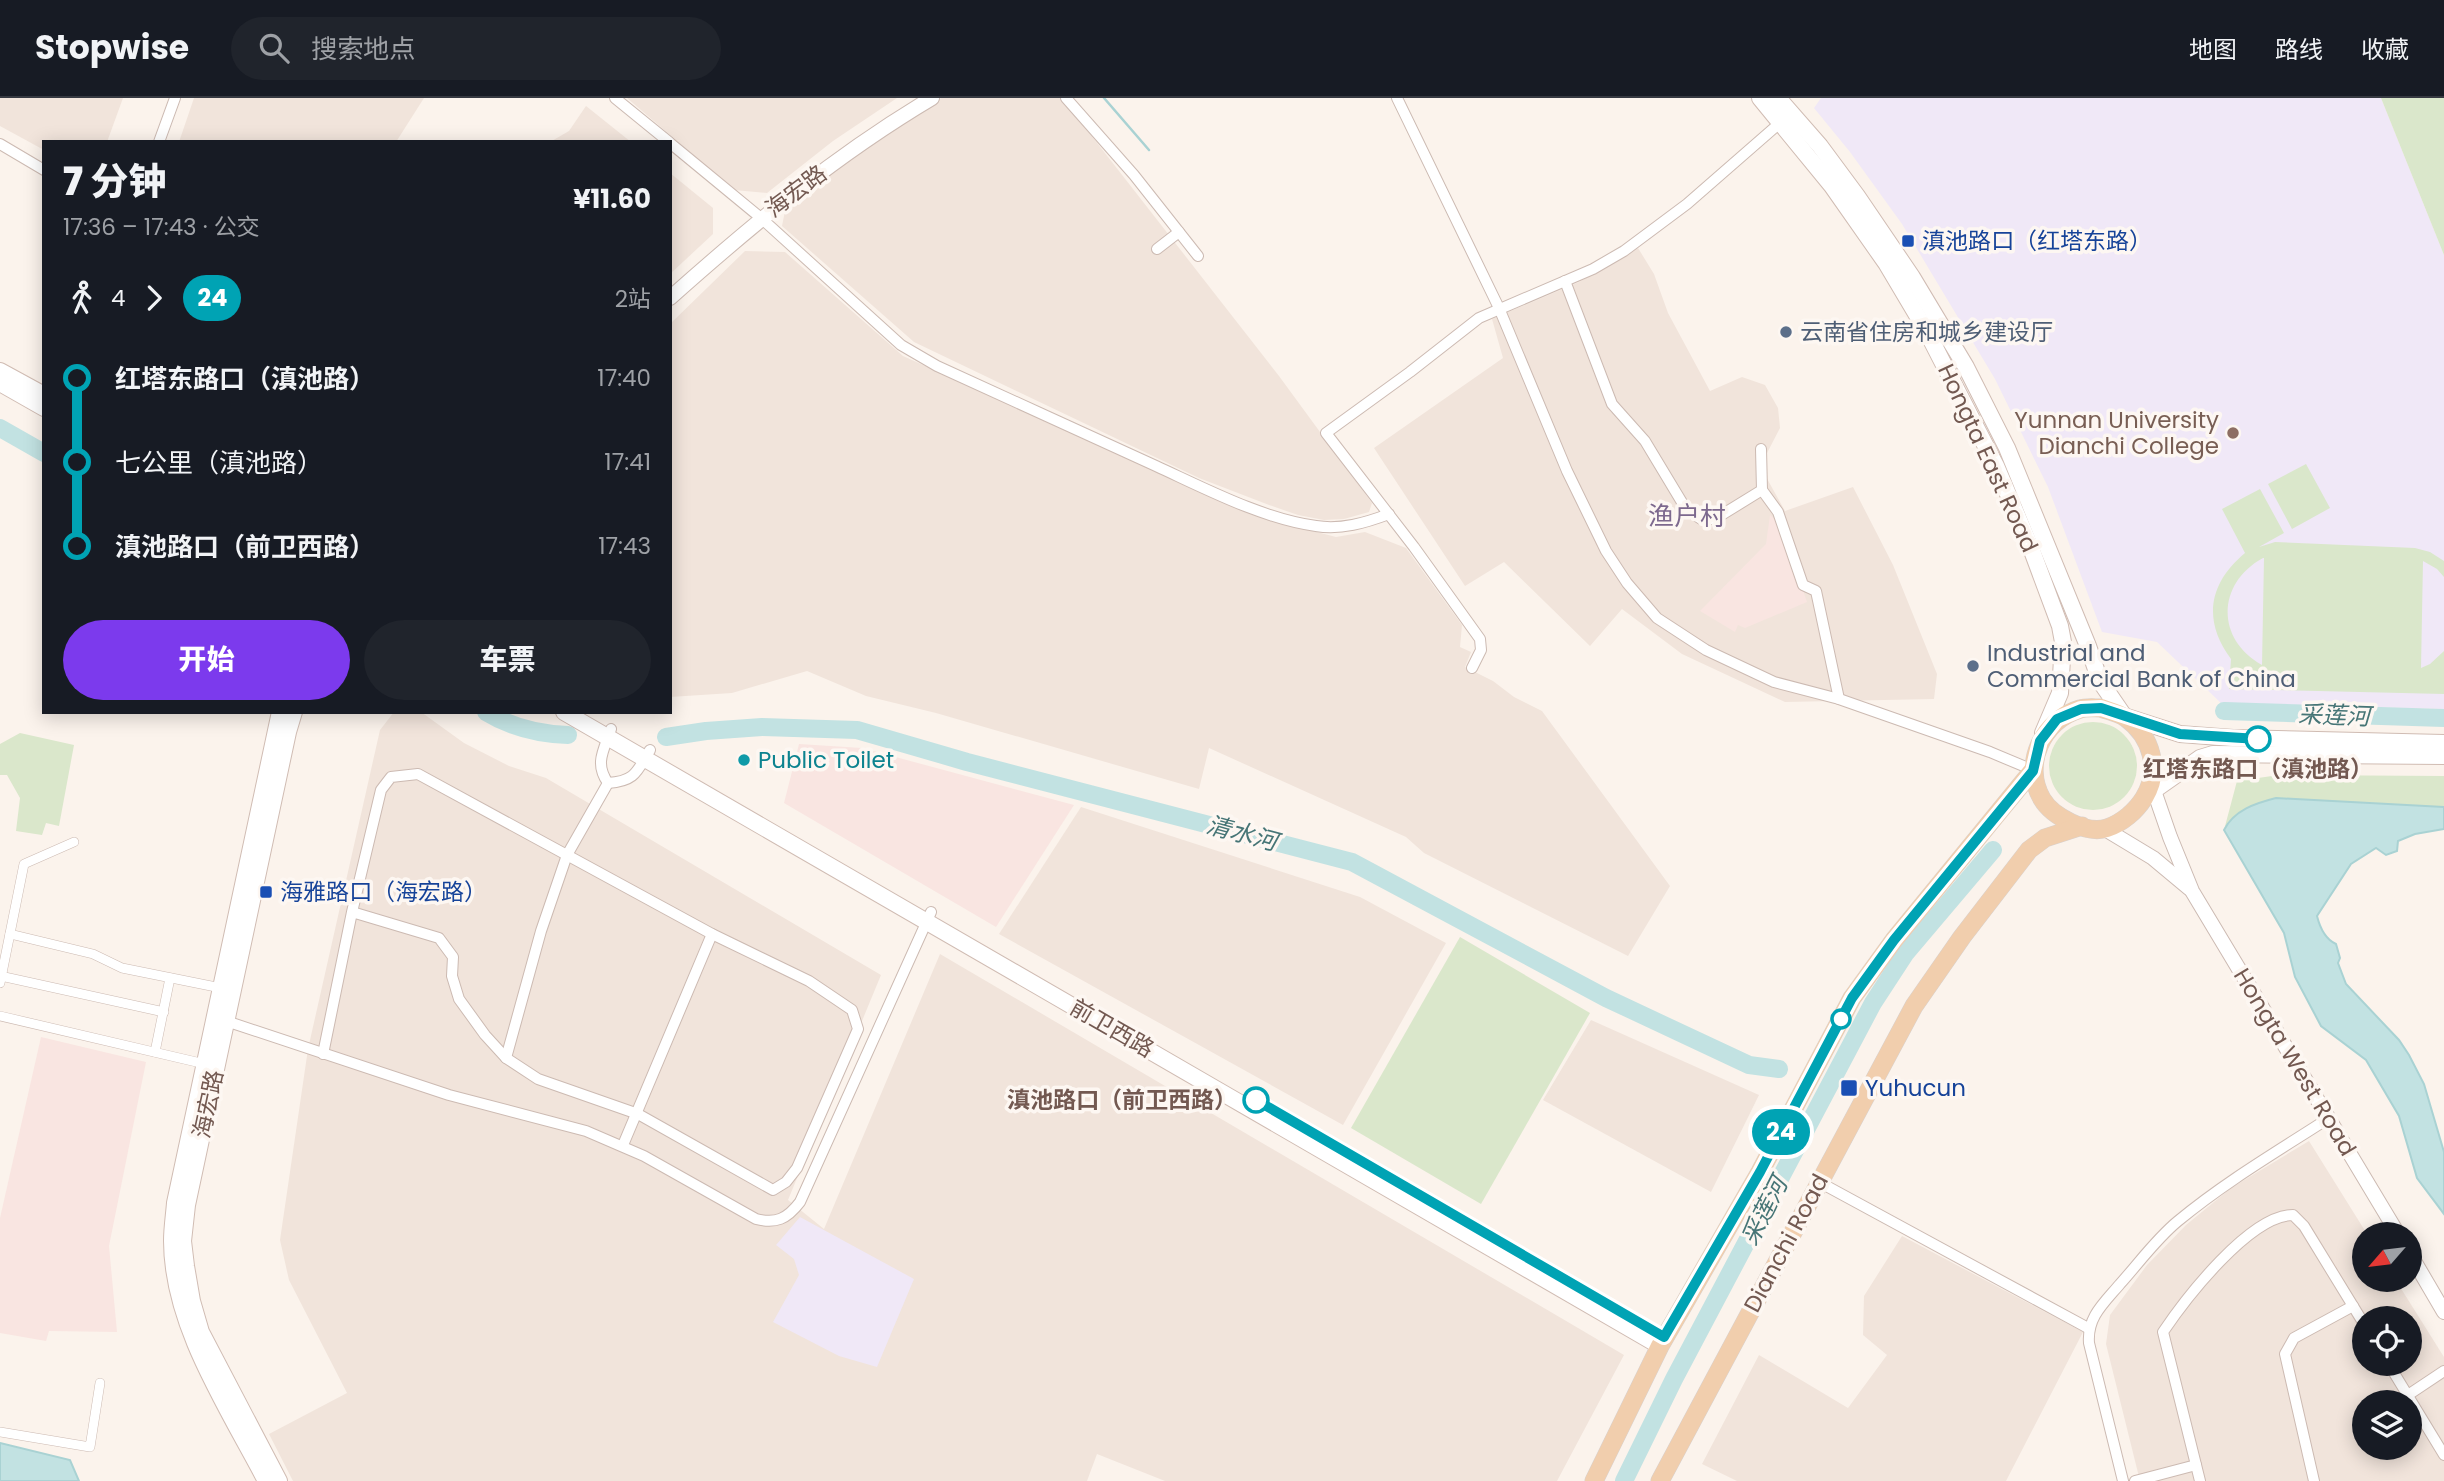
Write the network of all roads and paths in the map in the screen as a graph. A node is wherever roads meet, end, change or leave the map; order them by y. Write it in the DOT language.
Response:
graph roads {
  1 [pos="175,98"];
  2 [pos="615,98"];
  3 [pos="932,98"];
  4 [pos="1066,98"];
  5 [pos="1397,98"];
  6 [pos="1760,98"];
  7 [pos="1778,98"];
  8 [pos="1781,122"];
  9 [pos="160,140"];
  10 [pos="668,140"];
  11 [pos="0,144"];
  12 [pos="672,144"];
  13 [pos="42,169"];
  14 [pos="761,218"];
  15 [pos="1179,232"];
  16 [pos="1157,249"];
  17 [pos="1198,256"];
  18 [pos="1564,281"];
  19 [pos="672,297"];
  20 [pos="1499,308"];
  21 [pos="0,370"];
  22 [pos="0,383"];
  23 [pos="42,394"];
  24 [pos="42,407"];
  25 [pos="1761,449"];
  26 [pos="1762,490"];
  27 [pos="1389,514"];
  28 [pos="1472,667"];
  29 [pos="1839,699"];
  30 [pos="280,714"];
  31 [pos="294,714"];
  32 [pos="568,714"];
  33 [pos="586,714"];
  34 [pos="2124,716"];
  35 [pos="610,733"];
  36 [pos="2040,741"];
  37 [pos="2444,743"];
  38 [pos="647,754"];
  39 [pos="2444,756"];
  40 [pos="2033,771"];
  41 [pos="2179,773"];
  42 [pos="608,783"];
  43 [pos="2150,789"];
  44 [pos="2165,818"];
  45 [pos="2082,826"];
  46 [pos="2105,829"];
  47 [pos="74,842"];
  48 [pos="567,855"];
  49 [pos="2192,891"];
  50 [pos="352,912"];
  51 [pos="929,916"];
  52 [pos="10,934"];
  53 [pos="712,934"];
  54 [pos="0,978"];
  55 [pos="170,978"];
  56 [pos="221,988"];
  57 [pos="164,1012"];
  58 [pos="0,1016"];
  59 [pos="220,1019"];
  60 [pos="155,1052"];
  61 [pos="323,1054"];
  62 [pos="506,1058"];
  63 [pos="205,1064"];
  64 [pos="638,1114"];
  65 [pos="2329,1118"];
  66 [pos="623,1145"];
  67 [pos="1819,1182"];
  68 [pos="2391,1222"];
  69 [pos="2422,1274"];
  70 [pos="2353,1306"];
  71 [pos="2352,1307"];
  72 [pos="2444,1312"];
  73 [pos="2088,1328"];
  74 [pos="1662,1342"];
  75 [pos="2444,1371"];
  76 [pos="100,1383"];
  77 [pos="2416,1390"];
  78 [pos="2422,1418"];
  79 [pos="0,1432"];
  80 [pos="2444,1455"];
  81 [pos="2196,1465"];
  82 [pos="266,1481"];
  83 [pos="279,1481"];
  84 [pos="1594,1481"];
  85 [pos="1660,1481"];
  86 [pos="2123,1481"];
  87 [pos="2135,1481"];
  88 [pos="2200,1481"];
  89 [pos="2315,1481"];
  1 -- 9 [label="street"];
  2 -- 10 [label="street"];
  3 -- 14 [label="street, 海宏路"];
  4 -- 15 [label="street"];
  5 -- 20 [label="street"];
  6 -- 8 [label="main road, Hongta East Road"];
  7 -- 34 [label="main road, Hongta East Road"];
  8 -- 18 [label="street"];
  8 -- 36 [label="main road, Hongta East Road"];
  11 -- 13 [label="street"];
  12 -- 14 [label="street"];
  14 -- 19 [label="street, 海宏路"];
  14 -- 27 [label="street"];
  15 -- 16 [label="street"];
  15 -- 17 [label="street"];
  18 -- 20 [label="street"];
  18 -- 26 [label="street"];
  20 -- 27 [label="street"];
  20 -- 29 [label="street"];
  21 -- 23 [label="main road"];
  22 -- 24 [label="main road"];
  25 -- 26 [label="street"];
  26 -- 29 [label="street"];
  27 -- 28 [label="street"];
  29 -- 40 [label="street"];
  30 -- 56 [label="main road, 海宏路"];
  31 -- 59 [label="main road, 海宏路"];
  32 -- 35 [label="main road, 前卫西路"];
  33 -- 35 [label="main road, 前卫西路"];
  34 -- 36 [label="main road"];
  34 -- 37 [label="main road"];
  34 -- 43 [label="main road"];
  35 -- 38 [label="main road, 前卫西路"];
  35 -- 42 [label="street"];
  36 -- 40 [label="main road"];
  38 -- 42 [label="street"];
  38 -- 51 [label="main road, 前卫西路"];
  39 -- 41 [label="main road"];
  40 -- 45 [label="main road"];
  40 -- 74 [label="main road"];
  41 -- 43 [label="main road"];
  41 -- 44 [label="street"];
  42 -- 48 [label="street"];
  43 -- 44 [label="street"];
  43 -- 46 [label="main road"];
  44 -- 49 [label="street"];
  45 -- 46 [label="main road"];
  45 -- 67 [label="main road, Dianchi Road"];
  46 -- 49 [label="street"];
  47 -- 52 [label="street"];
  48 -- 50 [label="street"];
  48 -- 53 [label="street"];
  48 -- 62 [label="street"];
  49 -- 65 [label="street, Hongta West Road"];
  50 -- 61 [label="street"];
  50 -- 62 [label="street"];
  51 -- 66 [label="street"];
  51 -- 74 [label="main road, 前卫西路"];
  52 -- 54 [label="street"];
  52 -- 55 [label="street"];
  53 -- 64 [label="street"];
  53 -- 64 [label="street"];
  54 -- 57 [label="street"];
  55 -- 56 [label="street"];
  55 -- 57 [label="street"];
  56 -- 59 [label="main road, 海宏路"];
  57 -- 60 [label="street"];
  58 -- 60 [label="street"];
  59 -- 61 [label="street"];
  59 -- 63 [label="main road, 海宏路"];
  59 -- 83 [label="main road, 海宏路"];
  60 -- 63 [label="street"];
  61 -- 66 [label="street"];
  62 -- 64 [label="street"];
  63 -- 82 [label="main road, 海宏路"];
  64 -- 66 [label="street"];
  65 -- 68 [label="street, Hongta West Road"];
  65 -- 73 [label="street"];
  67 -- 73 [label="street"];
  67 -- 85 [label="main road, Dianchi Road"];
  69 -- 72 [label="street"];
  70 -- 81 [label="street"];
  71 -- 89 [label="street"];
  73 -- 86 [label="street"];
  74 -- 84 [label="main road"];
  75 -- 77 [label="street"];
  76 -- 79 [label="street"];
  78 -- 80 [label="street"];
  81 -- 87 [label="street"];
  81 -- 88 [label="street"];
}
